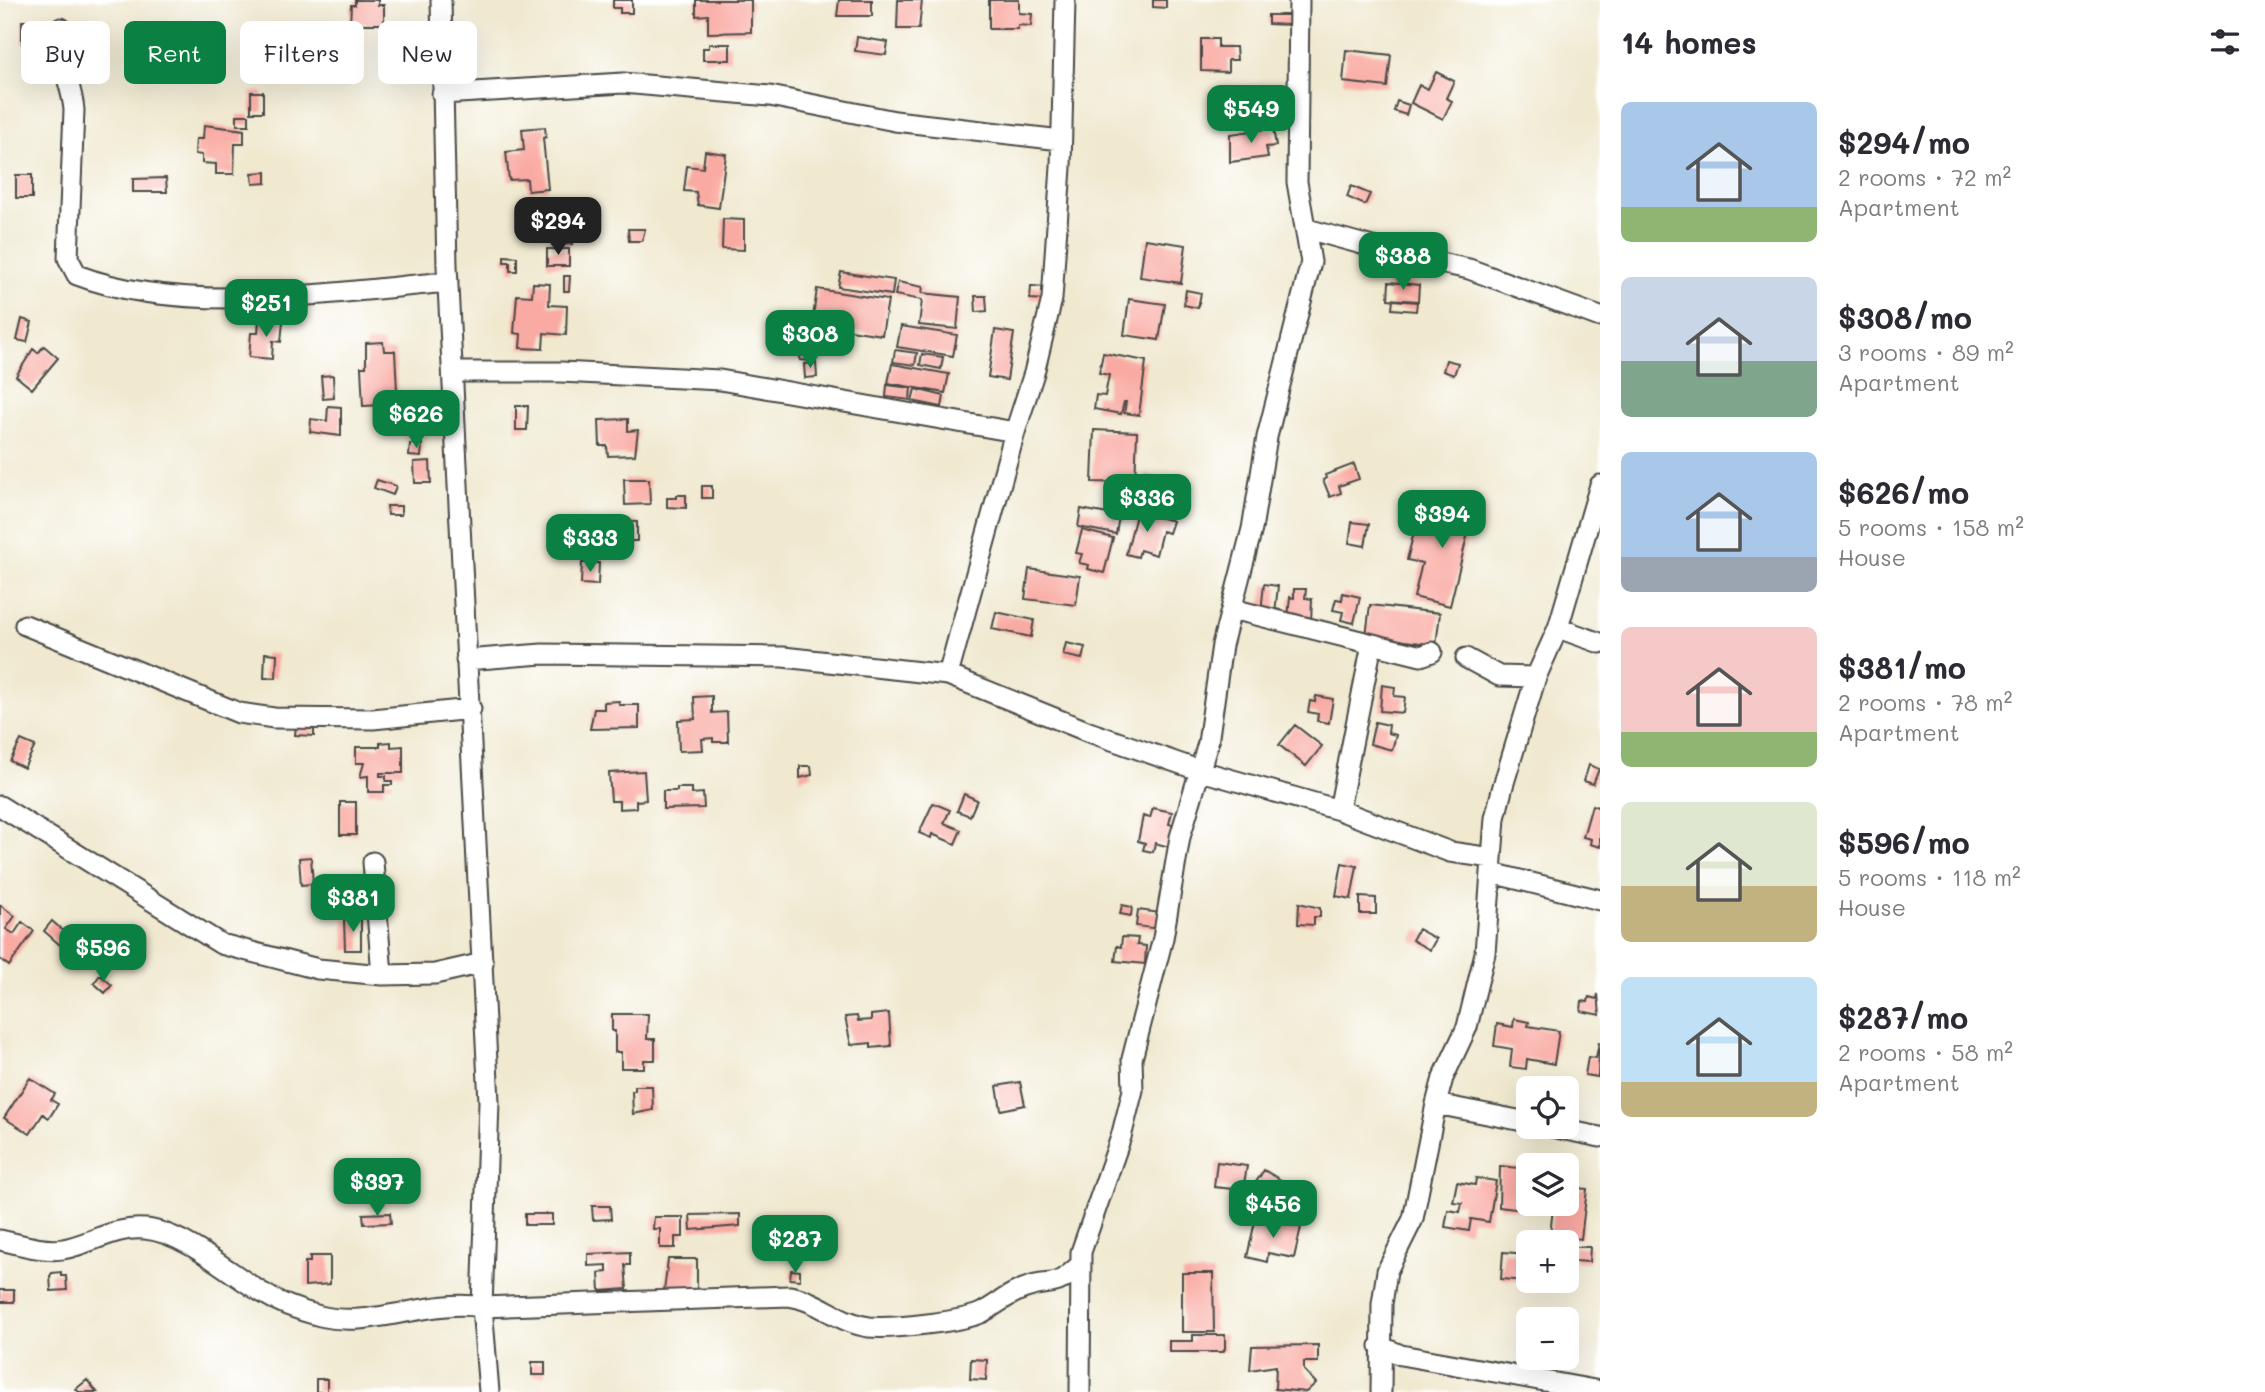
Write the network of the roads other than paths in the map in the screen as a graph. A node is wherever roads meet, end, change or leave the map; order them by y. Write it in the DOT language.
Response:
graph roads {
  1 [pos="441,0"];
  2 [pos="1065,0"];
  3 [pos="1298,0"];
  4 [pos="69,84"];
  5 [pos="442,94"];
  6 [pos="1061,140"];
  7 [pos="1307,229"];
  8 [pos="448,282"];
  9 [pos="1600,317"];
  10 [pos="453,372"];
  11 [pos="1015,432"];
  12 [pos="1600,485"];
  13 [pos="1231,609"];
  14 [pos="25,625"];
  15 [pos="1558,628"];
  16 [pos="1600,643"];
  17 [pos="1372,644"];
  18 [pos="1432,652"];
  19 [pos="1466,658"];
  20 [pos="466,660"];
  21 [pos="948,675"];
  22 [pos="1535,677"];
  23 [pos="471,709"];
  24 [pos="1200,771"];
  25 [pos="0,806"];
  26 [pos="1339,810"];
  27 [pos="373,862"];
  28 [pos="1492,866"];
  29 [pos="1600,900"];
  30 [pos="483,962"];
  31 [pos="382,975"];
  32 [pos="1436,1104"];
  33 [pos="1516,1120"];
  34 [pos="1579,1133"];
  35 [pos="1600,1137"];
  36 [pos="0,1240"];
  37 [pos="1080,1265"];
  38 [pos="482,1307"];
  39 [pos="1380,1346"];
  40 [pos="1600,1391"];
  41 [pos="489,1392"];
  42 [pos="1080,1392"];
  43 [pos="1381,1392"];
  1 -- 5 [label="street"];
  2 -- 6 [label="street"];
  3 -- 7 [label="street"];
  4 -- 8 [label="street"];
  5 -- 6 [label="street"];
  5 -- 8 [label="street"];
  6 -- 11 [label="street"];
  7 -- 9 [label="street"];
  7 -- 13 [label="street"];
  8 -- 10 [label="street"];
  10 -- 11 [label="street"];
  10 -- 20 [label="street"];
  11 -- 21 [label="street"];
  12 -- 15 [label="street"];
  13 -- 17 [label="street"];
  13 -- 24 [label="street"];
  14 -- 23 [label="street"];
  15 -- 16 [label="street"];
  15 -- 22 [label="street"];
  17 -- 18 [label="street"];
  17 -- 26 [label="street"];
  19 -- 22 [label="street"];
  20 -- 21 [label="street"];
  20 -- 23 [label="street"];
  21 -- 24 [label="street"];
  22 -- 28 [label="street"];
  23 -- 30 [label="street"];
  24 -- 26 [label="street"];
  24 -- 37 [label="street"];
  25 -- 31 [label="street"];
  26 -- 28 [label="street"];
  27 -- 31 [label="street"];
  28 -- 29 [label="street"];
  28 -- 32 [label="street"];
  30 -- 31 [label="street"];
  30 -- 38 [label="street"];
  32 -- 33 [label="street"];
  32 -- 39 [label="street"];
  34 -- 35 [label="street"];
  36 -- 38 [label="street"];
  37 -- 38 [label="street"];
  37 -- 42 [label="street"];
  38 -- 41 [label="street"];
  39 -- 40 [label="street"];
  39 -- 43 [label="street"];
}
